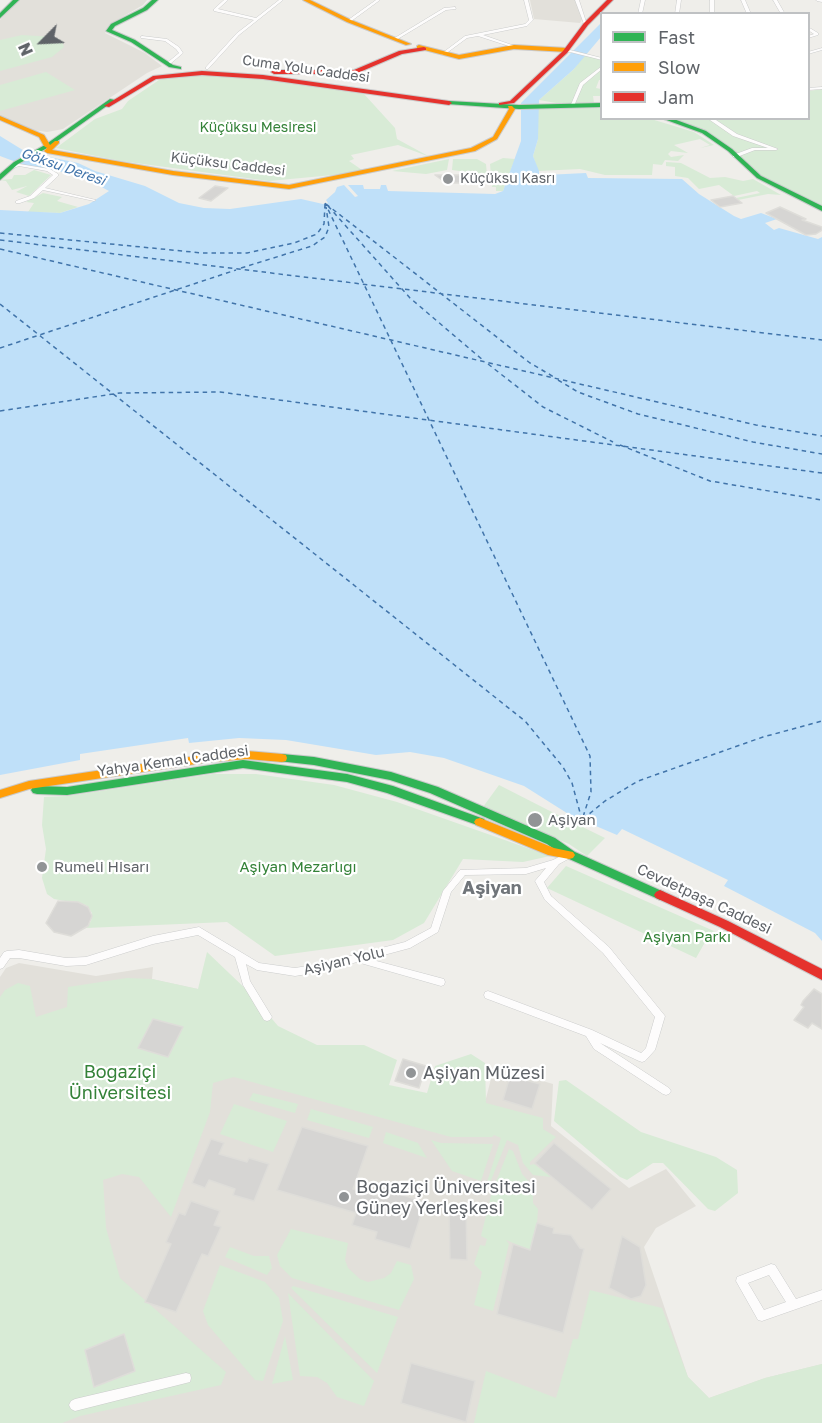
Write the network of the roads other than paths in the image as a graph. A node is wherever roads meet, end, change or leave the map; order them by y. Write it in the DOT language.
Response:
graph roads {
  1 [pos="16,0"];
  2 [pos="155,0"];
  3 [pos="226,0"];
  4 [pos="281,0"];
  5 [pos="306,0"];
  6 [pos="378,0"];
  7 [pos="526,0"];
  8 [pos="577,0"];
  9 [pos="610,0"];
  10 [pos="455,8"];
  11 [pos="0,16"];
  12 [pos="243,16"];
  13 [pos="227,19"];
  14 [pos="255,19"];
  15 [pos="349,21"];
  16 [pos="586,24"];
  17 [pos="810,29"];
  18 [pos="477,34"];
  19 [pos="810,36"];
  20 [pos="142,37"];
  21 [pos="395,39"];
  22 [pos="514,47"];
  23 [pos="404,48"];
  24 [pos="538,48"];
  25 [pos="568,49"];
  26 [pos="443,54"];
  27 [pos="600,58"];
  28 [pos="554,62"];
  29 [pos="173,66"];
  30 [pos="207,68"];
  31 [pos="600,69"];
  32 [pos="266,74"];
  33 [pos="337,74"];
  34 [pos="152,76"];
  35 [pos="352,91"];
  36 [pos="516,103"];
  37 [pos="600,105"];
  38 [pos="569,106"];
  39 [pos="0,118"];
  40 [pos="670,120"];
  41 [pos="712,120"];
  42 [pos="35,132"];
  43 [pos="65,134"];
  44 [pos="47,146"];
  45 [pos="735,156"];
  46 [pos="6,171"];
  47 [pos="41,188"];
  48 [pos="94,200"];
  49 [pos="18,202"];
  50 [pos="822,209"];
  51 [pos="4,793"];
  52 [pos="570,855"];
  53 [pos="556,862"];
  54 [pos="238,955"];
  55 [pos="358,959"];
  56 [pos="0,964"];
  57 [pos="822,975"];
  58 [pos="441,982"];
  59 [pos="488,995"];
  60 [pos="267,1017"];
  61 [pos="589,1033"];
  62 [pos="666,1091"];
  63 [pos="822,1295"];
  64 [pos="794,1305"];
  65 [pos="186,1378"];
  66 [pos="75,1405"];
  1 -- 11 [label="main road"];
  2 -- 29 [label="main road"];
  3 -- 12 [label="street"];
  4 -- 14 [label="street"];
  5 -- 15 [label="main road"];
  6 -- 15 [label="street"];
  7 -- 18 [label="street"];
  8 -- 16 [label="street"];
  9 -- 16 [label="main road, Küçüksu Caddesi"];
  10 -- 21 [label="street"];
  12 -- 13 [label="street"];
  12 -- 14 [label="street"];
  14 -- 30 [label="street"];
  15 -- 21 [label="main road"];
  16 -- 25 [label="main road, Küçüksu Caddesi"];
  17 -- 19 [label="street"];
  18 -- 22 [label="street"];
  18 -- 26 [label="street"];
  20 -- 29 [label="street"];
  21 -- 23 [label="main road"];
  22 -- 24 [label="main road"];
  22 -- 26 [label="main road"];
  23 -- 26 [label="main road"];
  23 -- 33 [label="main road, Cuma Yolu Caddesi"];
  24 -- 25 [label="main road"];
  24 -- 28 [label="main road"];
  25 -- 27 [label="street"];
  25 -- 28 [label="main road, Küçüksu Caddesi"];
  28 -- 36 [label="main road, Küçüksu Caddesi"];
  29 -- 30 [label="main road, Cuma Yolu Caddesi"];
  29 -- 34 [label="main road, Cuma Yolu Caddesi"];
  30 -- 32 [label="main road, Cuma Yolu Caddesi"];
  31 -- 38 [label="street"];
  32 -- 33 [label="main road, Cuma Yolu Caddesi"];
  32 -- 34 [label="main road, Cuma Yolu Caddesi"];
  32 -- 35 [label="main road, Cuma Yolu Caddesi"];
  33 -- 35 [label="main road"];
  34 -- 43 [label="main road, Cuma Yolu Caddesi"];
  35 -- 36 [label="main road, Cuma Yolu Caddesi"];
  36 -- 38 [label="main road, Cuma Yolu Caddesi"];
  36 -- 43 [label="main road, Küçüksu Caddesi"];
  37 -- 38 [label="main road, Cuma Yolu Caddesi"];
  39 -- 42 [label="main road"];
  40 -- 45 [label="main road"];
  41 -- 45 [label="street"];
  42 -- 43 [label="main road"];
  42 -- 44 [label="main road"];
  43 -- 44 [label="main road, Cuma Yolu Caddesi"];
  44 -- 46 [label="main road, Cuma Yolu Caddesi"];
  45 -- 50 [label="main road"];
  46 -- 47 [label="street"];
  47 -- 48 [label="street"];
  47 -- 49 [label="street"];
  51 -- 52 [label="main road, Yahya Kemal Caddesi"];
  52 -- 53 [label="street, Aşiyan Yolu"];
  52 -- 57 [label="main road, Cevdetpaşa Caddesi"];
  53 -- 55 [label="street, Aşiyan Yolu"];
  53 -- 61 [label="street"];
  54 -- 55 [label="street, Aşiyan Yolu"];
  54 -- 56 [label="street, Aşiyan Yolu"];
  54 -- 60 [label="street"];
  55 -- 58 [label="street"];
  59 -- 61 [label="street"];
  61 -- 62 [label="street"];
  63 -- 64 [label="street"];
  64 -- 64 [label="street"];
  65 -- 66 [label="street"];
}
